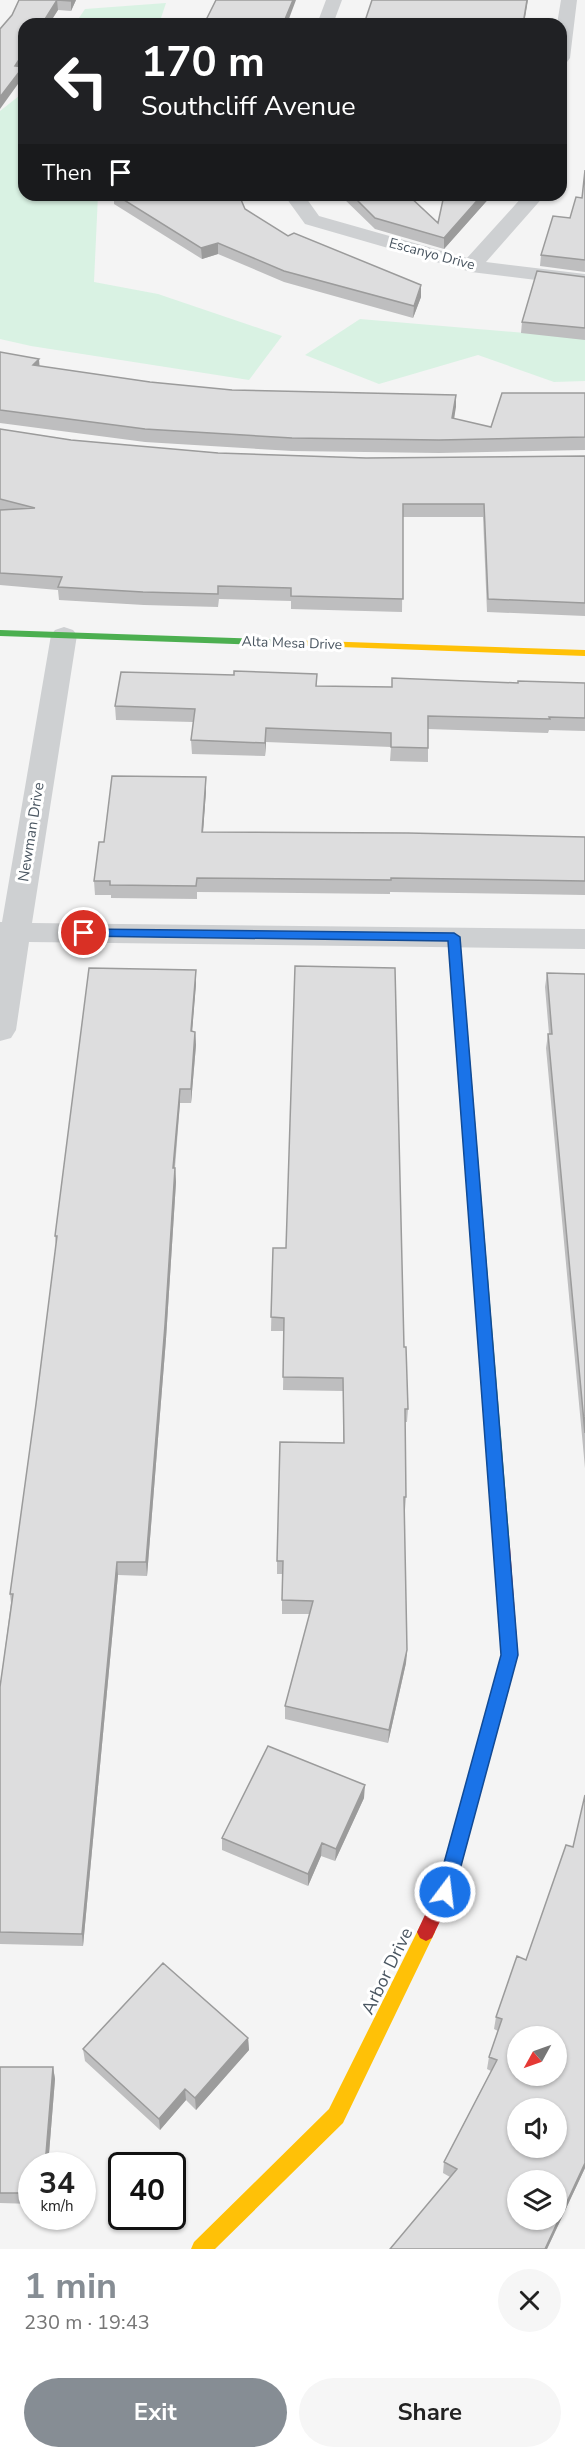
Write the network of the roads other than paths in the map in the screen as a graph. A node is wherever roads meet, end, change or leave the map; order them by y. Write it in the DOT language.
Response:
graph roads {
  1 [pos="334,0"];
  2 [pos="570,0"];
  3 [pos="327,18"];
  4 [pos="567,19"];
  5 [pos="298,201"];
  6 [pos="531,201"];
  7 [pos="471,266"];
  8 [pos="585,280"];
  9 [pos="0,633"];
  10 [pos="64,635"];
  11 [pos="585,653"];
  12 [pos="7,932"];
  13 [pos="454,937"];
  14 [pos="585,939"];
  15 [pos="0,1030"];
  16 [pos="201,2249"];
  1 -- 3 [label="street"];
  2 -- 4 [label="street"];
  5 -- 7 [label="street, Escanyo Drive"];
  6 -- 7 [label="street"];
  7 -- 8 [label="street, Escanyo Drive"];
  9 -- 10 [label="street, Alta Mesa Drive"];
  10 -- 11 [label="street, Alta Mesa Drive"];
  10 -- 12 [label="street, Newman Drive"];
  12 -- 13 [label="street"];
  12 -- 15 [label="street, Newman Drive"];
  13 -- 14 [label="street"];
  13 -- 16 [label="street, Arbor Drive"];
}
